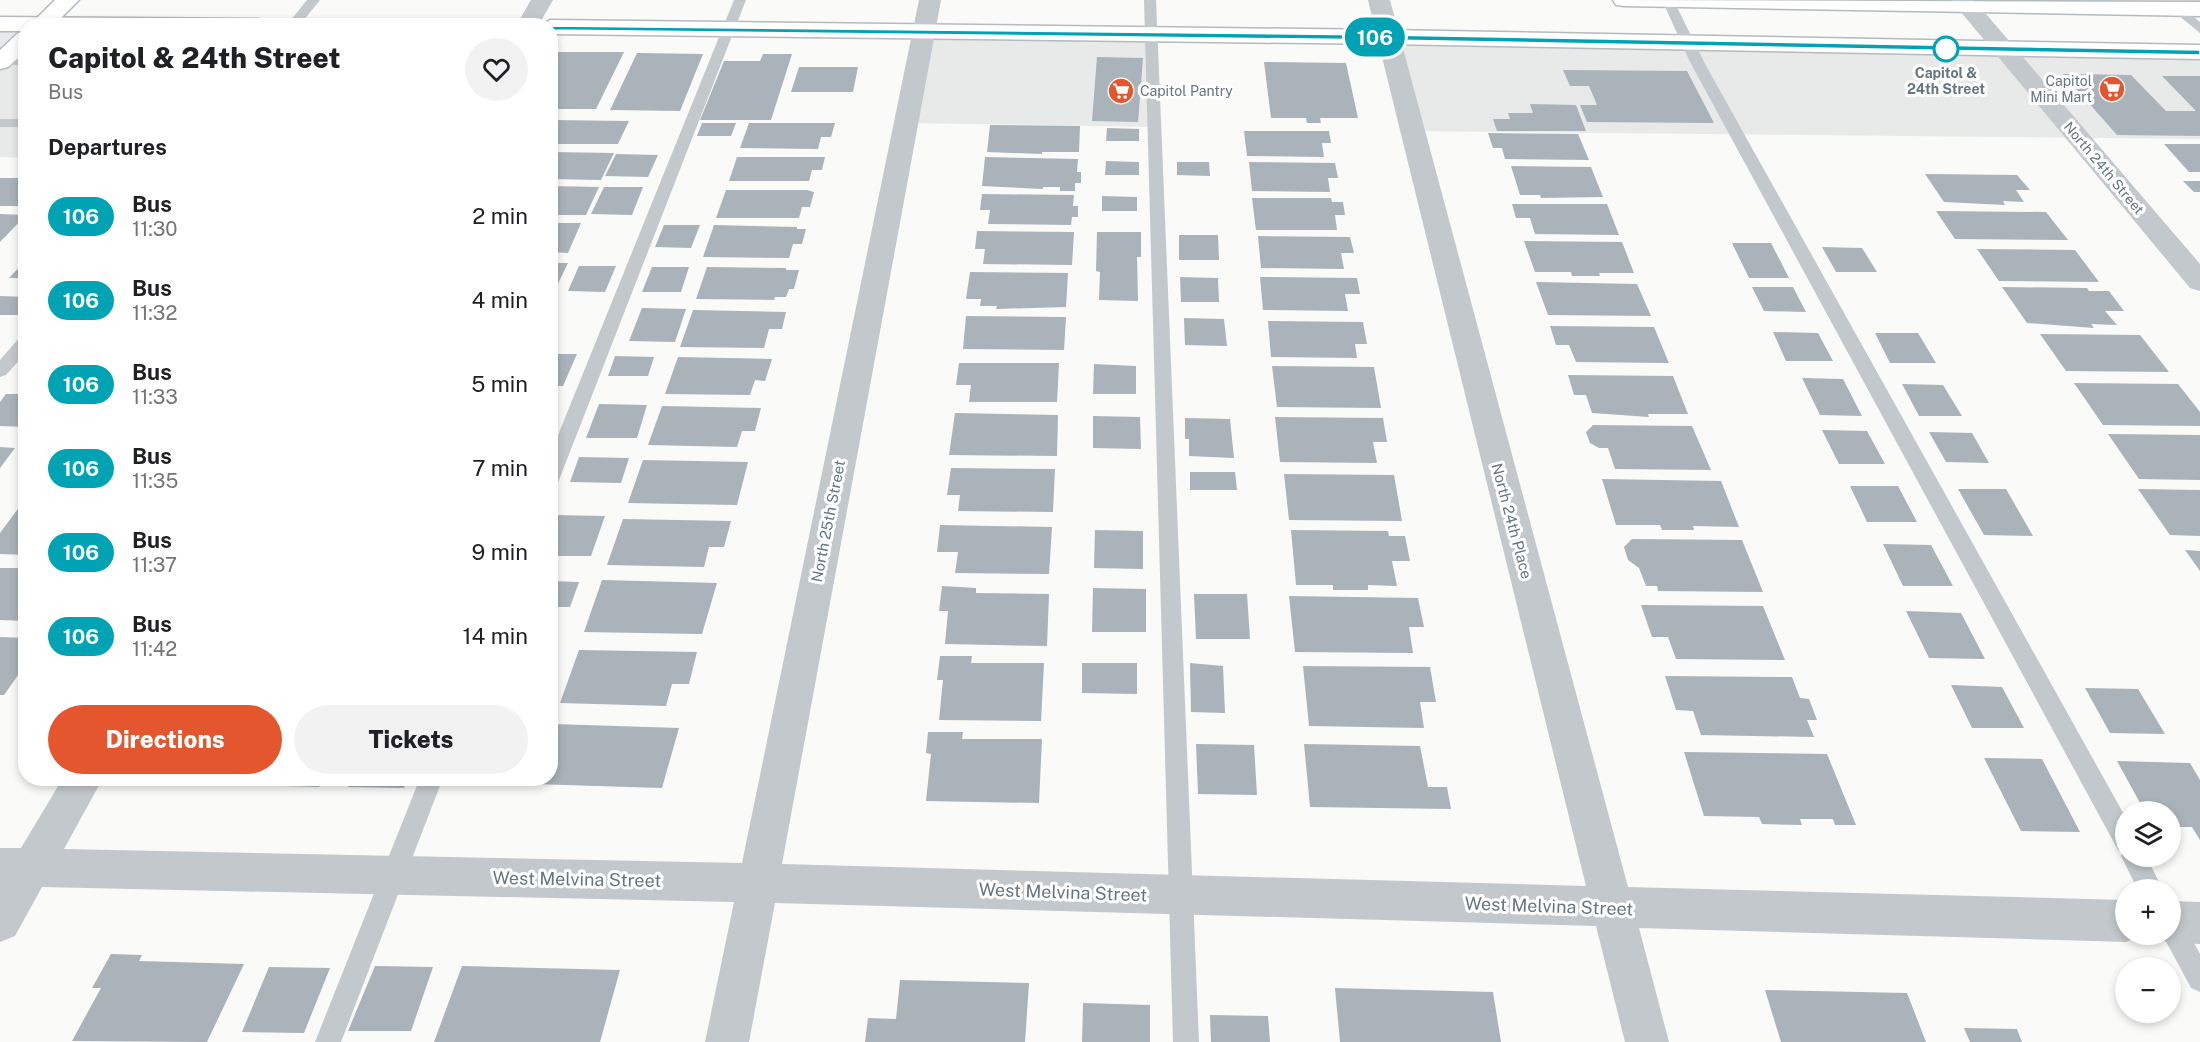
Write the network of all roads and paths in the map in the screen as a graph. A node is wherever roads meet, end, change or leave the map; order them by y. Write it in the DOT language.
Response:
graph roads {
  1 [pos="68,0"];
  2 [pos="314,0"];
  3 [pos="542,0"];
  4 [pos="740,0"];
  5 [pos="1150,0"];
  6 [pos="1379,0"];
  7 [pos="1624,0"];
  8 [pos="1668,1"];
  9 [pos="1754,1"];
  10 [pos="1964,3"];
  11 [pos="2178,8"];
  12 [pos="2200,9"];
  13 [pos="927,16"];
  14 [pos="48,18"];
  15 [pos="299,18"];
  16 [pos="532,18"];
  17 [pos="0,24"];
  18 [pos="18,26"];
  19 [pos="558,27"];
  20 [pos="729,29"];
  21 [pos="2200,29"];
  22 [pos="1152,34"];
  23 [pos="1387,37"];
  24 [pos="1688,43"];
  25 [pos="18,45"];
  26 [pos="2005,50"];
  27 [pos="2200,52"];
  28 [pos="1,61"];
  29 [pos="18,61"];
  30 [pos="2200,282"];
  31 [pos="18,350"];
  32 [pos="0,371"];
  33 [pos="558,460"];
  34 [pos="78,786"];
  35 [pos="429,786"];
  36 [pos="2115,822"];
  37 [pos="16,867"];
  38 [pos="394,875"];
  39 [pos="758,883"];
  40 [pos="1182,896"];
  41 [pos="1613,908"];
  42 [pos="0,921"];
  43 [pos="2115,921"];
  44 [pos="2200,923"];
  45 [pos="2181,924"];
  46 [pos="2181,944"];
  47 [pos="2200,979"];
  48 [pos="328,1042"];
  49 [pos="726,1042"];
  50 [pos="1186,1042"];
  51 [pos="1647,1042"];
  1 -- 14 [label="main road"];
  2 -- 15 [label="lane"];
  3 -- 16 [label="street"];
  4 -- 20 [label="lane"];
  5 -- 22 [label="lane"];
  6 -- 23 [label="street, North 24th Place"];
  7 -- 8 [label="main road"];
  8 -- 9 [label="main road"];
  8 -- 24 [label="lane"];
  9 -- 10 [label="main road"];
  10 -- 11 [label="main road"];
  10 -- 26 [label="street, North 24th Street"];
  11 -- 12 [label="main road"];
  11 -- 21 [label="lane"];
  13 -- 20 [label="main road"];
  13 -- 22 [label="main road"];
  13 -- 39 [label="street, North 25th Street"];
  17 -- 18 [label="main road"];
  19 -- 20 [label="main road"];
  20 -- 33 [label="lane"];
  22 -- 23 [label="main road"];
  22 -- 40 [label="lane"];
  23 -- 24 [label="main road"];
  23 -- 41 [label="street, North 24th Place"];
  24 -- 26 [label="main road"];
  24 -- 36 [label="lane"];
  25 -- 28 [label="main road"];
  26 -- 27 [label="main road"];
  26 -- 30 [label="street, North 24th Street"];
  28 -- 29 [label="lane"];
  31 -- 32 [label="lane"];
  34 -- 37 [label="street"];
  35 -- 38 [label="lane"];
  37 -- 38 [label="street, West Melvina Street"];
  37 -- 42 [label="street"];
  38 -- 39 [label="street, West Melvina Street"];
  38 -- 48 [label="lane"];
  39 -- 40 [label="street, West Melvina Street"];
  39 -- 49 [label="street, North 25th Street"];
  40 -- 41 [label="street, West Melvina Street"];
  40 -- 50 [label="lane"];
  41 -- 43 [label="street, West Melvina Street"];
  41 -- 51 [label="street, North 24th Place"];
  44 -- 45 [label="street"];
  46 -- 47 [label="lane"];
}
